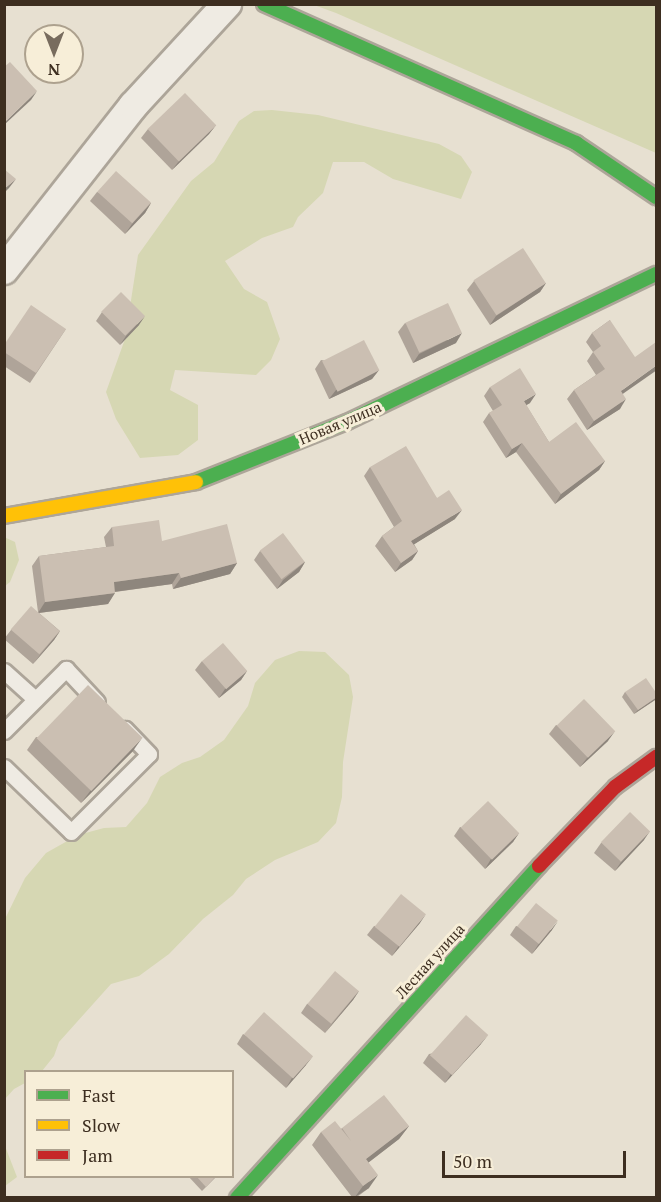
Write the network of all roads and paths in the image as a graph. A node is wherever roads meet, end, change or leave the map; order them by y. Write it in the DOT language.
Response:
graph roads {
  1 [pos="227,4"];
  2 [pos="264,4"];
  3 [pos="657,197"];
  4 [pos="4,270"];
  5 [pos="657,274"];
  6 [pos="4,516"];
  7 [pos="4,671"];
  8 [pos="35,699"];
  9 [pos="4,731"];
  10 [pos="657,756"];
  11 [pos="4,767"];
  12 [pos="237,1197"];
  1 -- 4 [label="street"];
  2 -- 3 [label="street"];
  5 -- 6 [label="street, Новая улица"];
  7 -- 8 [label="lane"];
  8 -- 9 [label="lane"];
  8 -- 11 [label="lane"];
  10 -- 12 [label="street, Лесная улица"];
}
